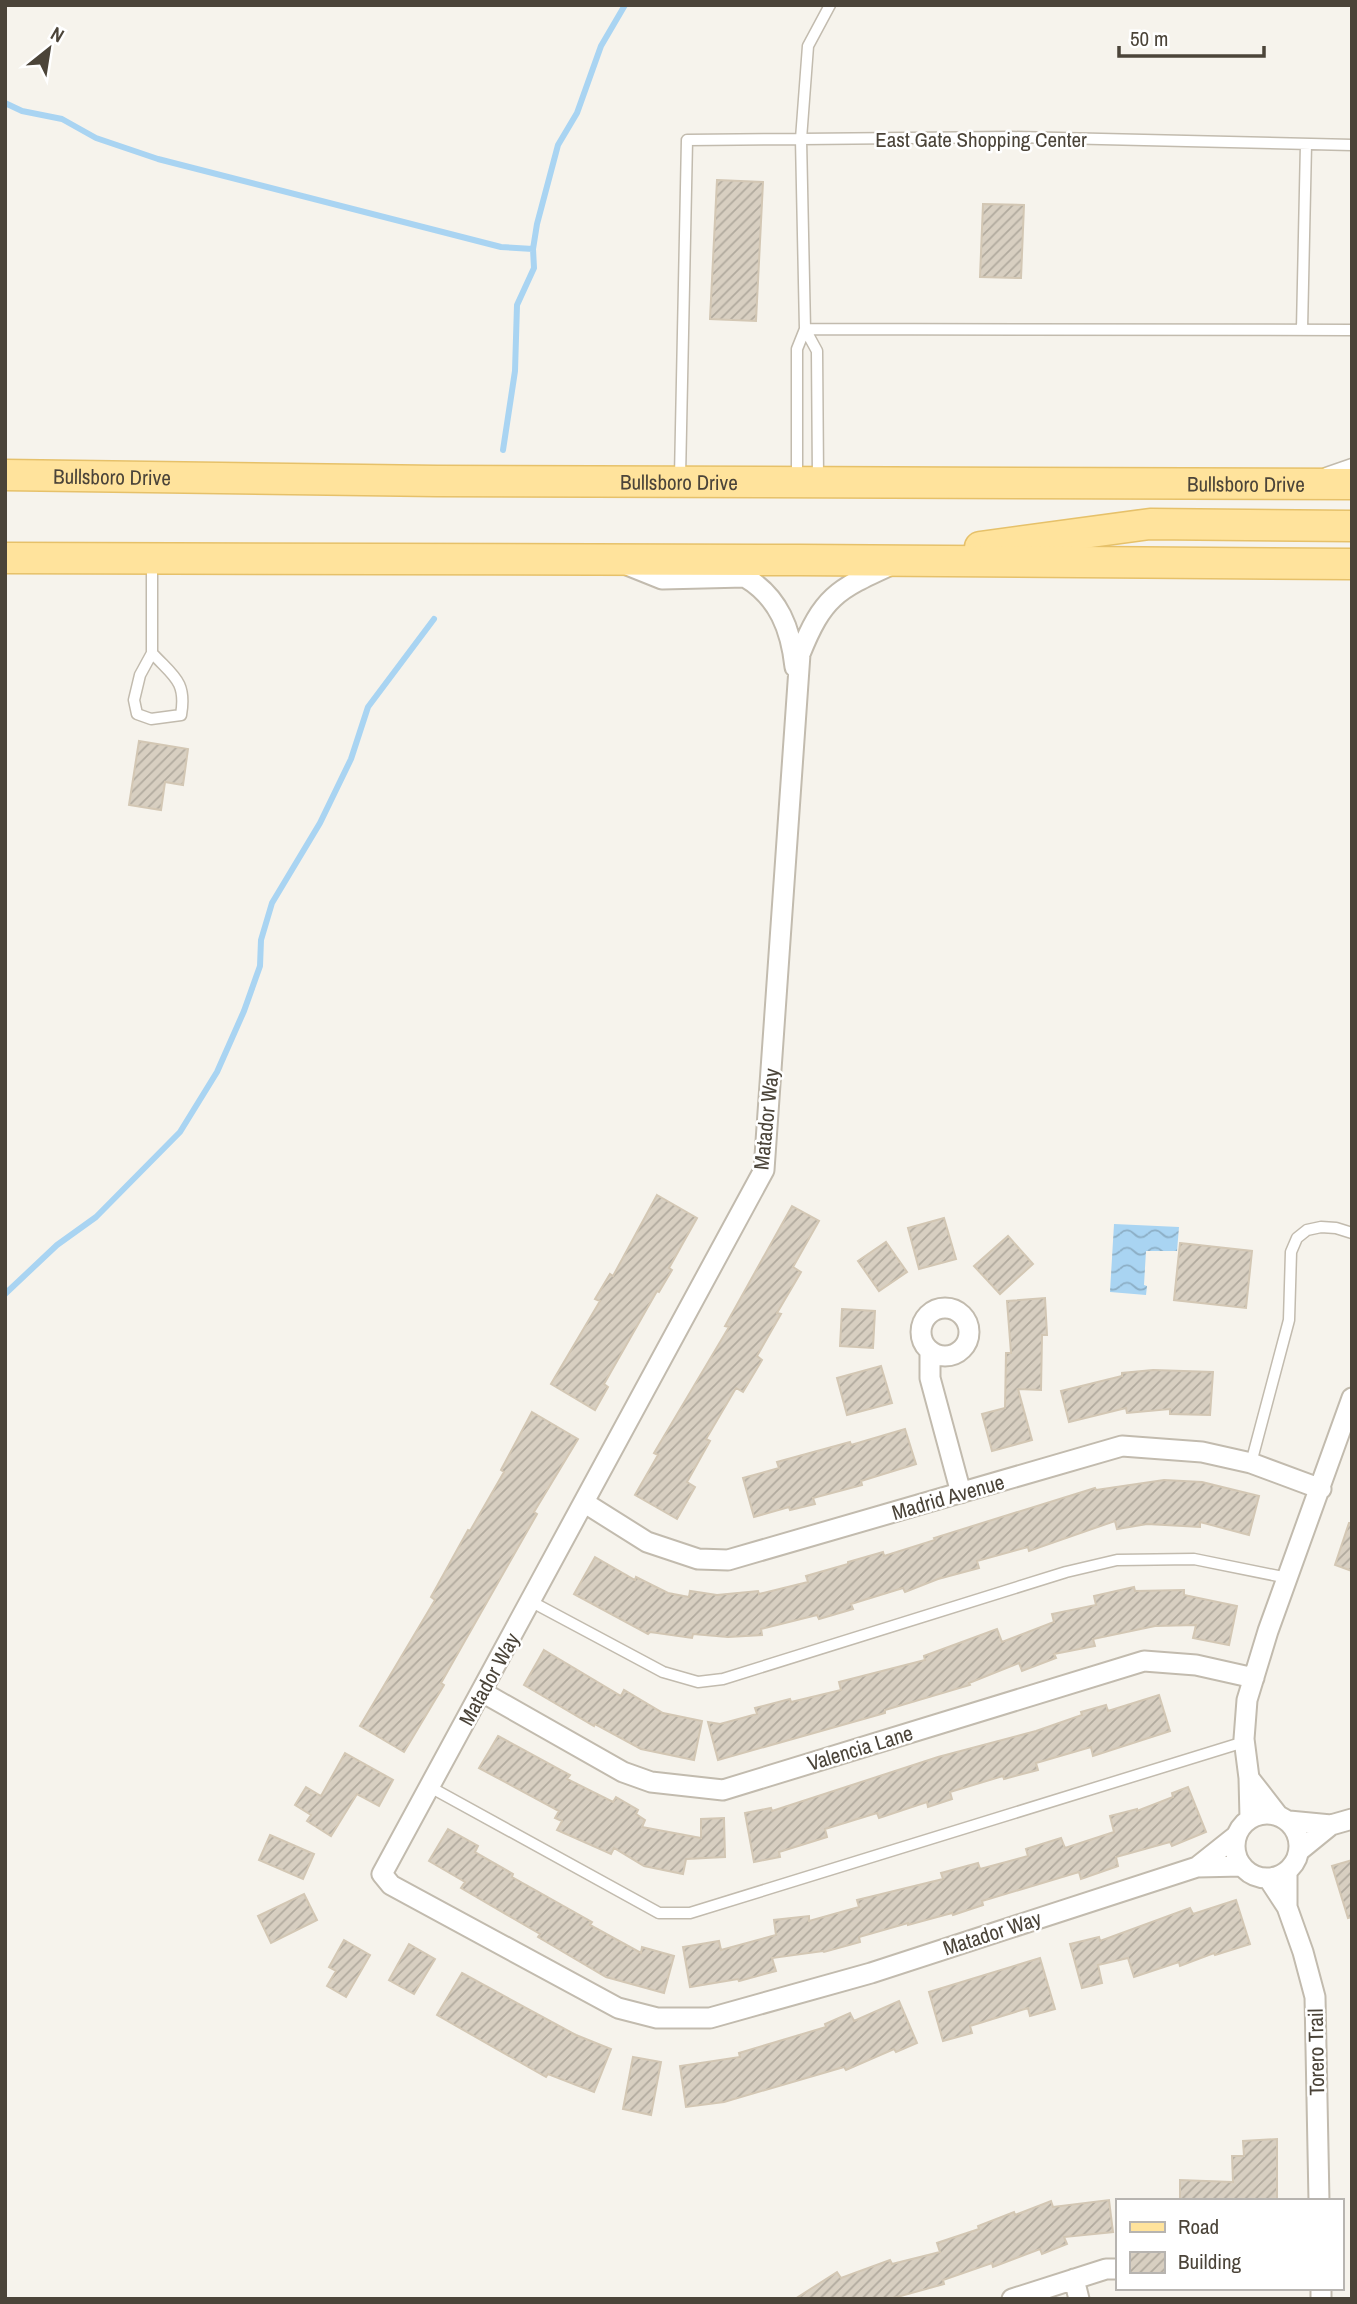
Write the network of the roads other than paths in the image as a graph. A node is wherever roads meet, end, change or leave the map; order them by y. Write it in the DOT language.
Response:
graph roads {
  1 [pos="830,5"];
  2 [pos="801,139"];
  3 [pos="1306,144"];
  4 [pos="1352,145"];
  5 [pos="805,329"];
  6 [pos="1302,329"];
  7 [pos="1352,330"];
  8 [pos="1352,464"];
  9 [pos="5,475"];
  10 [pos="680,481"];
  11 [pos="807,483"];
  12 [pos="1295,484"];
  13 [pos="1352,484"];
  14 [pos="1352,526"];
  15 [pos="5,558"];
  16 [pos="152,558"];
  17 [pos="612,560"];
  18 [pos="896,560"];
  19 [pos="1218,563"];
  20 [pos="1352,564"];
  21 [pos="1352,583"];
  22 [pos="152,653"];
  23 [pos="798,696"];
  24 [pos="1352,1233"];
  25 [pos="930,1353"];
  26 [pos="1352,1398"];
  27 [pos="1251,1463"];
  28 [pos="1321,1489"];
  29 [pos="961,1493"];
  30 [pos="585,1503"];
  31 [pos="1288,1578"];
  32 [pos="532,1602"];
  33 [pos="1254,1678"];
  34 [pos="482,1692"];
  35 [pos="1244,1742"];
  36 [pos="1250,1778"];
  37 [pos="430,1787"];
  38 [pos="1250,1818"];
  39 [pos="1283,1818"];
  40 [pos="1352,1819"];
  41 [pos="1331,1825"];
  42 [pos="1236,1836"];
  43 [pos="1299,1851"];
  44 [pos="1242,1866"];
  45 [pos="1196,1867"];
  46 [pos="1287,1872"];
  47 [pos="1268,1878"];
  48 [pos="1287,1907"];
  49 [pos="1319,2199"];
  50 [pos="1116,2269"];
  51 [pos="1076,2289"];
  52 [pos="1012,2299"];
  1 -- 2 [label="lane"];
  2 -- 3 [label="lane, East Gate Shopping Center"];
  2 -- 5 [label="lane"];
  2 -- 10 [label="lane, East Gate Shopping Center"];
  3 -- 4 [label="lane, East Gate Shopping Center"];
  3 -- 6 [label="lane"];
  5 -- 6 [label="lane"];
  5 -- 11 [label="lane"];
  5 -- 11 [label="lane"];
  6 -- 7 [label="lane"];
  8 -- 12 [label="lane"];
  9 -- 10 [label="main road, Bullsboro Drive"];
  10 -- 11 [label="main road, Bullsboro Drive"];
  11 -- 12 [label="main road, Bullsboro Drive"];
  12 -- 13 [label="main road, Bullsboro Drive"];
  14 -- 18 [label="main road"];
  15 -- 16 [label="main road"];
  16 -- 17 [label="main road"];
  16 -- 22 [label="lane"];
  17 -- 18 [label="main road"];
  17 -- 23 [label="street"];
  18 -- 19 [label="main road"];
  18 -- 23 [label="street, Matador Way"];
  19 -- 20 [label="main road"];
  19 -- 21 [label="main road"];
  22 -- 22 [label="lane"];
  23 -- 30 [label="street, Matador Way"];
  24 -- 27 [label="lane"];
  25 -- 29 [label="street"];
  26 -- 28 [label="street"];
  27 -- 28 [label="street, Madrid Avenue"];
  27 -- 29 [label="street, Madrid Avenue"];
  28 -- 31 [label="street"];
  29 -- 30 [label="street, Madrid Avenue"];
  30 -- 32 [label="street, Matador Way"];
  31 -- 32 [label="lane"];
  31 -- 33 [label="street"];
  32 -- 34 [label="street, Matador Way"];
  33 -- 34 [label="street, Valencia Lane"];
  33 -- 35 [label="street"];
  34 -- 37 [label="street, Matador Way"];
  35 -- 36 [label="street"];
  35 -- 37 [label="lane"];
  36 -- 38 [label="street"];
  36 -- 39 [label="street"];
  37 -- 45 [label="street, Matador Way"];
  38 -- 39 [label="street"];
  38 -- 42 [label="street"];
  39 -- 41 [label="street"];
  39 -- 43 [label="street"];
  40 -- 41 [label="street"];
  41 -- 43 [label="street"];
  42 -- 44 [label="street"];
  42 -- 45 [label="street, Matador Way"];
  43 -- 46 [label="street"];
  44 -- 45 [label="street, Matador Way"];
  44 -- 47 [label="street"];
  46 -- 47 [label="street"];
  46 -- 48 [label="street, Torero Trail"];
  47 -- 48 [label="street, Torero Trail"];
  48 -- 49 [label="street, Torero Trail"];
  50 -- 51 [label="street"];
  51 -- 52 [label="street"];
}
